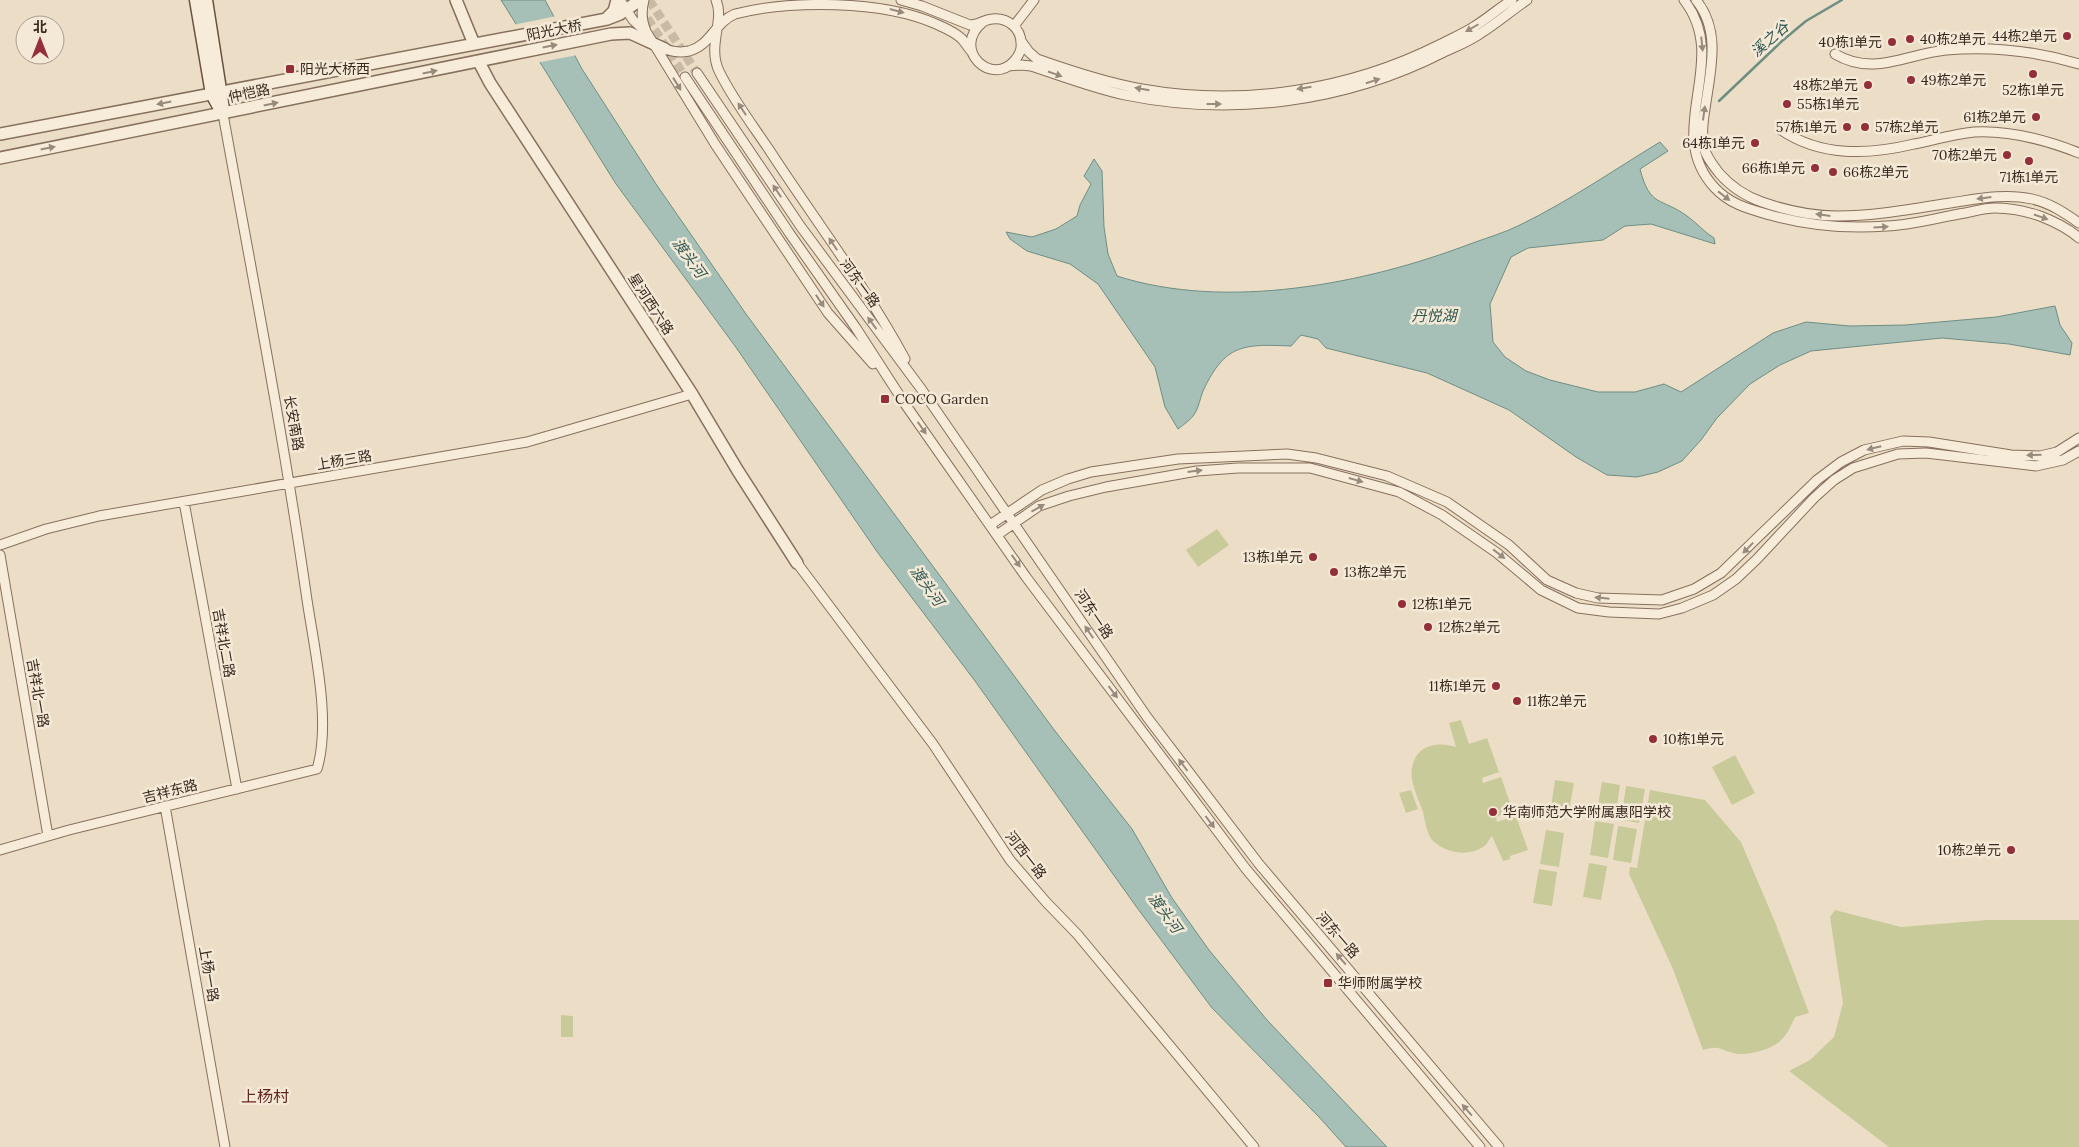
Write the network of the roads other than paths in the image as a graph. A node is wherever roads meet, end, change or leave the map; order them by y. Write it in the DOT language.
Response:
graph roads {
  1 [pos="196,0"];
  2 [pos="206,0"];
  3 [pos="456,0"];
  4 [pos="642,0"];
  5 [pos="716,0"];
  6 [pos="901,0"];
  7 [pos="1034,0"];
  8 [pos="1512,0"];
  9 [pos="1527,0"];
  10 [pos="1684,0"];
  11 [pos="1696,0"];
  12 [pos="621,3"];
  13 [pos="983,22"];
  14 [pos="1014,26"];
  15 [pos="716,28"];
  16 [pos="649,38"];
  17 [pos="499,40"];
  18 [pos="1021,41"];
  19 [pos="474,44"];
  20 [pos="665,49"];
  21 [pos="971,51"];
  22 [pos="1835,54"];
  23 [pos="503,56"];
  24 [pos="479,62"];
  25 [pos="2079,64"];
  26 [pos="1008,66"];
  27 [pos="696,73"];
  28 [pos="685,77"];
  29 [pos="217,93"];
  30 [pos="223,114"];
  31 [pos="1781,130"];
  32 [pos="0,134"];
  33 [pos="2079,153"];
  34 [pos="0,158"];
  35 [pos="2079,223"];
  36 [pos="2079,238"];
  37 [pos="894,388"];
  38 [pos="922,390"];
  39 [pos="692,394"];
  40 [pos="2079,438"];
  41 [pos="2079,451"];
  42 [pos="290,484"];
  43 [pos="184,502"];
  44 [pos="1007,513"];
  45 [pos="1015,523"];
  46 [pos="990,524"];
  47 [pos="997,535"];
  48 [pos="0,545"];
  49 [pos="0,555"];
  50 [pos="797,563"];
  51 [pos="322,739"];
  52 [pos="237,789"];
  53 [pos="165,806"];
  54 [pos="48,836"];
  55 [pos="0,850"];
  56 [pos="225,1147"];
  57 [pos="1254,1147"];
  58 [pos="1480,1147"];
  59 [pos="1500,1147"];
  1 -- 29 [label="main road, 长安南路"];
  2 -- 29 [label="main road, 长安南路"];
  3 -- 19 [label="street"];
  4 -- 12 [label="street"];
  4 -- 16 [label="street"];
  5 -- 15 [label="street"];
  6 -- 13 [label="street"];
  7 -- 14 [label="street"];
  8 -- 18 [label="street, one-way"];
  26 -- 9 [label="street, one-way"];
  10 -- 36 [label="street, one-way"];
  35 -- 11 [label="street, one-way"];
  12 -- 16 [label="street"];
  12 -- 17 [label="street, 阳光大桥"];
  13 -- 14 [label="street"];
  13 -- 21 [label="street"];
  14 -- 18 [label="street"];
  15 -- 20 [label="street"];
  15 -- 21 [label="street, one-way"];
  38 -- 15 [label="street, one-way"];
  16 -- 20 [label="street"];
  23 -- 16 [label="street, 阳光大桥, one-way"];
  16 -- 37 [label="street, one-way"];
  17 -- 19 [label="street, 仲恺路"];
  18 -- 26 [label="street"];
  19 -- 29 [label="street, 仲恺路"];
  21 -- 26 [label="street"];
  22 -- 25 [label="street"];
  23 -- 24 [label="street, 仲恺路"];
  30 -- 24 [label="street, 仲恺路, one-way"];
  24 -- 39 [label="street, 星河西六路"];
  38 -- 27 [label="street, 河东一路, one-way"];
  28 -- 37 [label="street, 河东一路"];
  29 -- 30 [label="main road, 长安南路"];
  29 -- 32 [label="street, 仲恺路, one-way"];
  34 -- 30 [label="street, 仲恺路, one-way"];
  30 -- 42 [label="street, 长安南路"];
  31 -- 33 [label="street"];
  37 -- 46 [label="street, 河东一路, one-way"];
  38 -- 44 [label="street, 河东一路"];
  39 -- 42 [label="street, 上杨三路"];
  39 -- 50 [label="street, 星河西六路"];
  40 -- 44 [label="street, one-way"];
  45 -- 41 [label="street, one-way"];
  42 -- 43 [label="street, 上杨三路"];
  42 -- 51 [label="street, 长安南路"];
  43 -- 48 [label="street, 上杨三路"];
  43 -- 52 [label="street, 吉祥北二路"];
  44 -- 45 [label="street, 河东一路"];
  44 -- 46 [label="street"];
  45 -- 47 [label="street"];
  59 -- 45 [label="street, 河东一路, one-way"];
  46 -- 47 [label="street, 河东一路"];
  47 -- 58 [label="street, 河东一路, one-way"];
  49 -- 54 [label="street, 吉祥北一路"];
  50 -- 57 [label="street, 河西一路"];
  51 -- 52 [label="street, 吉祥东路"];
  52 -- 53 [label="street, 吉祥东路"];
  53 -- 54 [label="street, 吉祥东路"];
  53 -- 56 [label="street, 上杨一路"];
  54 -- 55 [label="street, 吉祥东路"];
}
